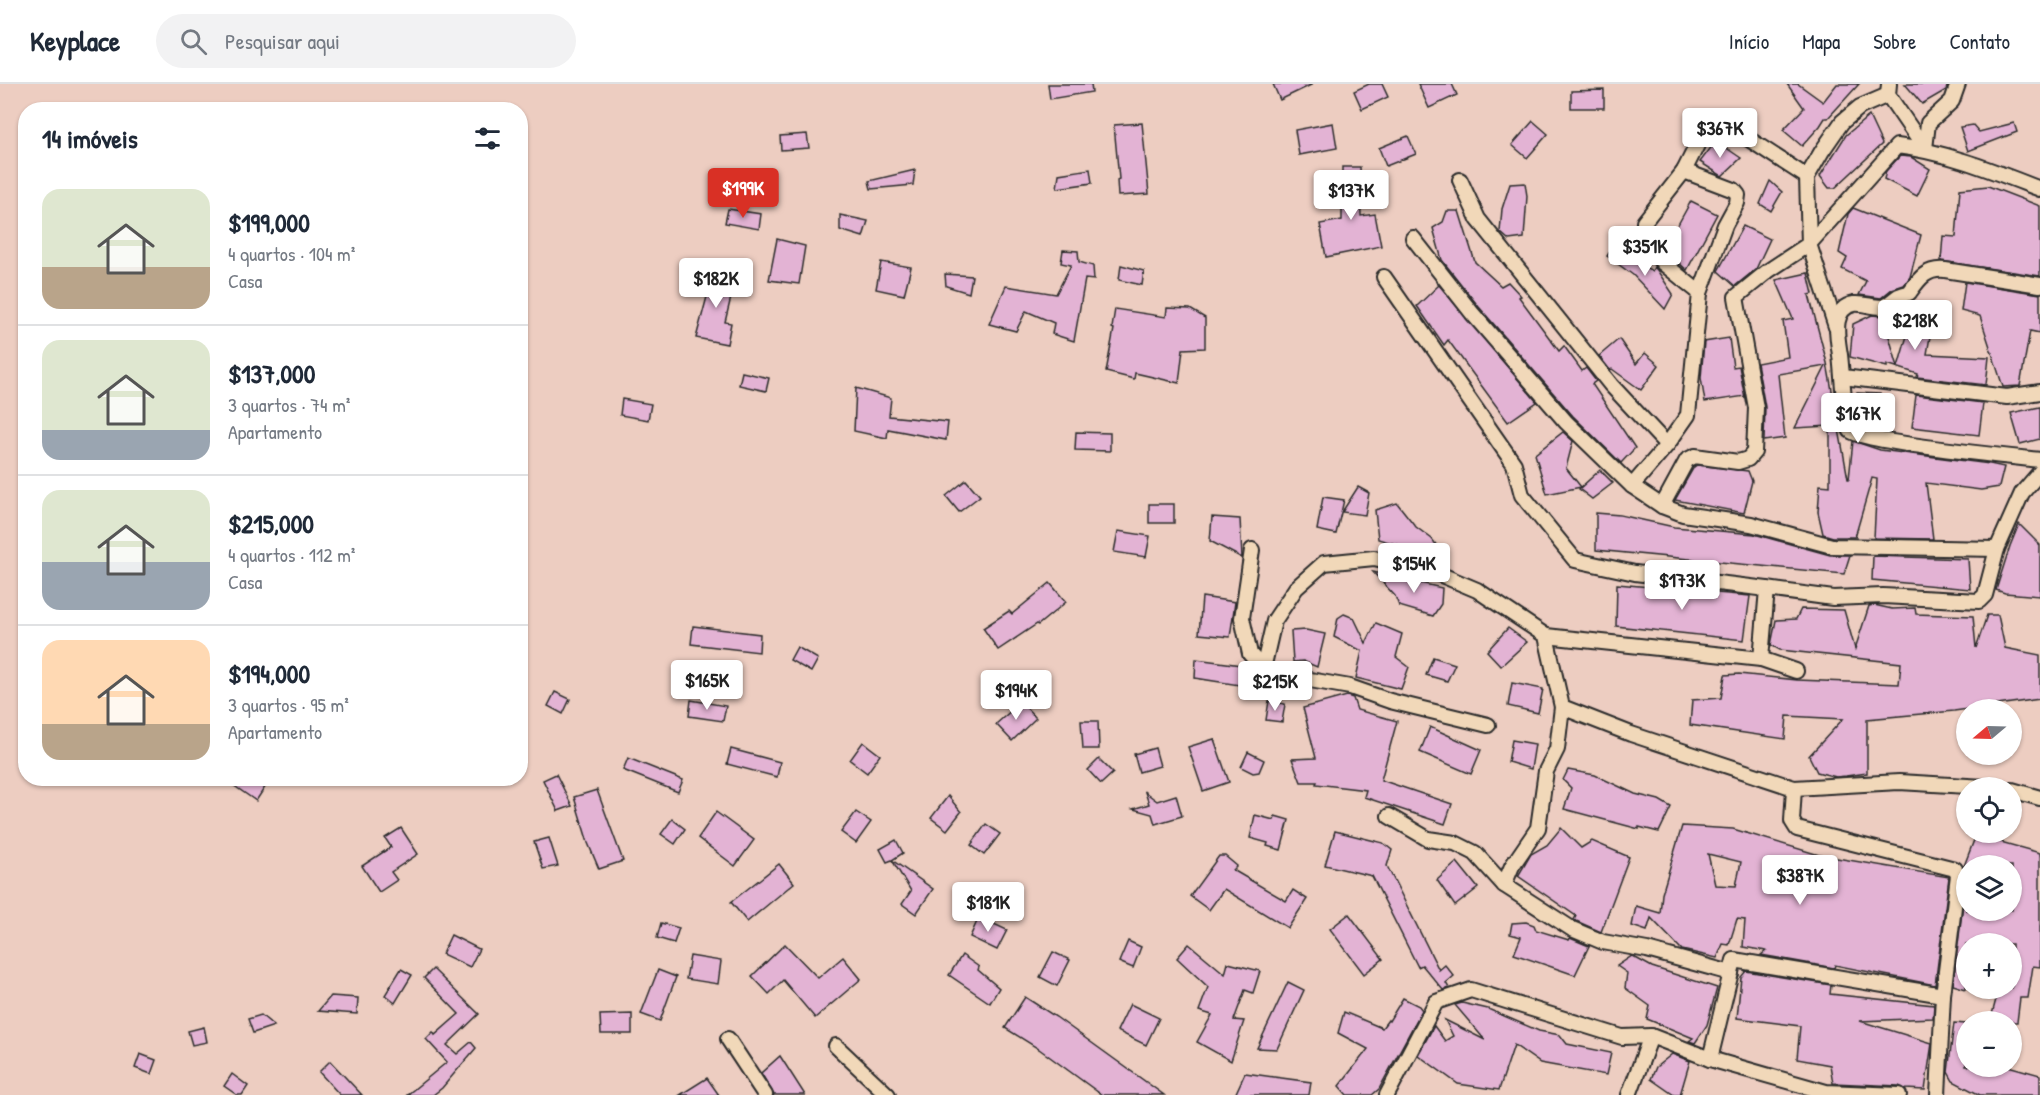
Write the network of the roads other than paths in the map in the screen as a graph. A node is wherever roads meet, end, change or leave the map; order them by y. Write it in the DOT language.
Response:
graph roads {
  1 [pos="1958,84"];
  2 [pos="1888,90"];
  3 [pos="1703,134"];
  4 [pos="1741,134"];
  5 [pos="1925,149"];
  6 [pos="1684,171"];
  7 [pos="1808,177"];
  8 [pos="1460,180"];
  9 [pos="2040,189"];
  10 [pos="1413,238"];
  11 [pos="1809,244"];
  12 [pos="1384,277"];
  13 [pos="2040,285"];
  14 [pos="1700,293"];
  15 [pos="1836,327"];
  16 [pos="1843,377"];
  17 [pos="2040,392"];
  18 [pos="1667,445"];
  19 [pos="2040,460"];
  20 [pos="2040,472"];
  21 [pos="1632,486"];
  22 [pos="1662,506"];
  23 [pos="1996,549"];
  24 [pos="1252,550"];
  25 [pos="1767,589"];
  26 [pos="1546,636"];
  27 [pos="1761,659"];
  28 [pos="1263,669"];
  29 [pos="1796,671"];
  30 [pos="1562,707"];
  31 [pos="1488,725"];
  32 [pos="1956,785"];
  33 [pos="1794,788"];
  34 [pos="2022,793"];
  35 [pos="2040,798"];
  36 [pos="1389,816"];
  37 [pos="1504,885"];
  38 [pos="1731,973"];
  39 [pos="1943,995"];
  40 [pos="1651,1036"];
  41 [pos="728,1039"];
  42 [pos="836,1046"];
  43 [pos="1710,1059"];
  44 [pos="1826,1093"];
  45 [pos="765,1095"];
  46 [pos="888,1095"];
  47 [pos="1387,1095"];
  48 [pos="1629,1095"];
  49 [pos="1899,1095"];
  50 [pos="1938,1095"];
  1 -- 5 [label="street"];
  2 -- 5 [label="street"];
  2 -- 7 [label="street"];
  3 -- 6 [label="street"];
  4 -- 7 [label="street"];
  5 -- 9 [label="street"];
  5 -- 11 [label="street"];
  6 -- 14 [label="street"];
  6 -- 14 [label="street"];
  7 -- 11 [label="street"];
  8 -- 18 [label="street"];
  10 -- 21 [label="street"];
  11 -- 15 [label="street"];
  11 -- 22 [label="street"];
  12 -- 25 [label="street"];
  13 -- 15 [label="street"];
  14 -- 18 [label="street"];
  15 -- 16 [label="street"];
  16 -- 17 [label="street"];
  16 -- 19 [label="street"];
  18 -- 21 [label="street"];
  20 -- 23 [label="street"];
  21 -- 22 [label="street"];
  22 -- 23 [label="street"];
  23 -- 25 [label="street"];
  24 -- 28 [label="street"];
  25 -- 27 [label="street"];
  26 -- 27 [label="street"];
  26 -- 28 [label="street"];
  26 -- 30 [label="street"];
  27 -- 29 [label="street"];
  28 -- 31 [label="street"];
  30 -- 33 [label="street"];
  30 -- 37 [label="street"];
  32 -- 33 [label="street"];
  33 -- 39 [label="street"];
  34 -- 35 [label="street"];
  36 -- 37 [label="street"];
  37 -- 38 [label="street"];
  38 -- 39 [label="street"];
  38 -- 43 [label="street"];
  39 -- 50 [label="street"];
  40 -- 43 [label="street"];
  40 -- 47 [label="street"];
  40 -- 48 [label="street"];
  41 -- 45 [label="street"];
  42 -- 46 [label="street"];
  43 -- 44 [label="street"];
  44 -- 49 [label="street"];
}
